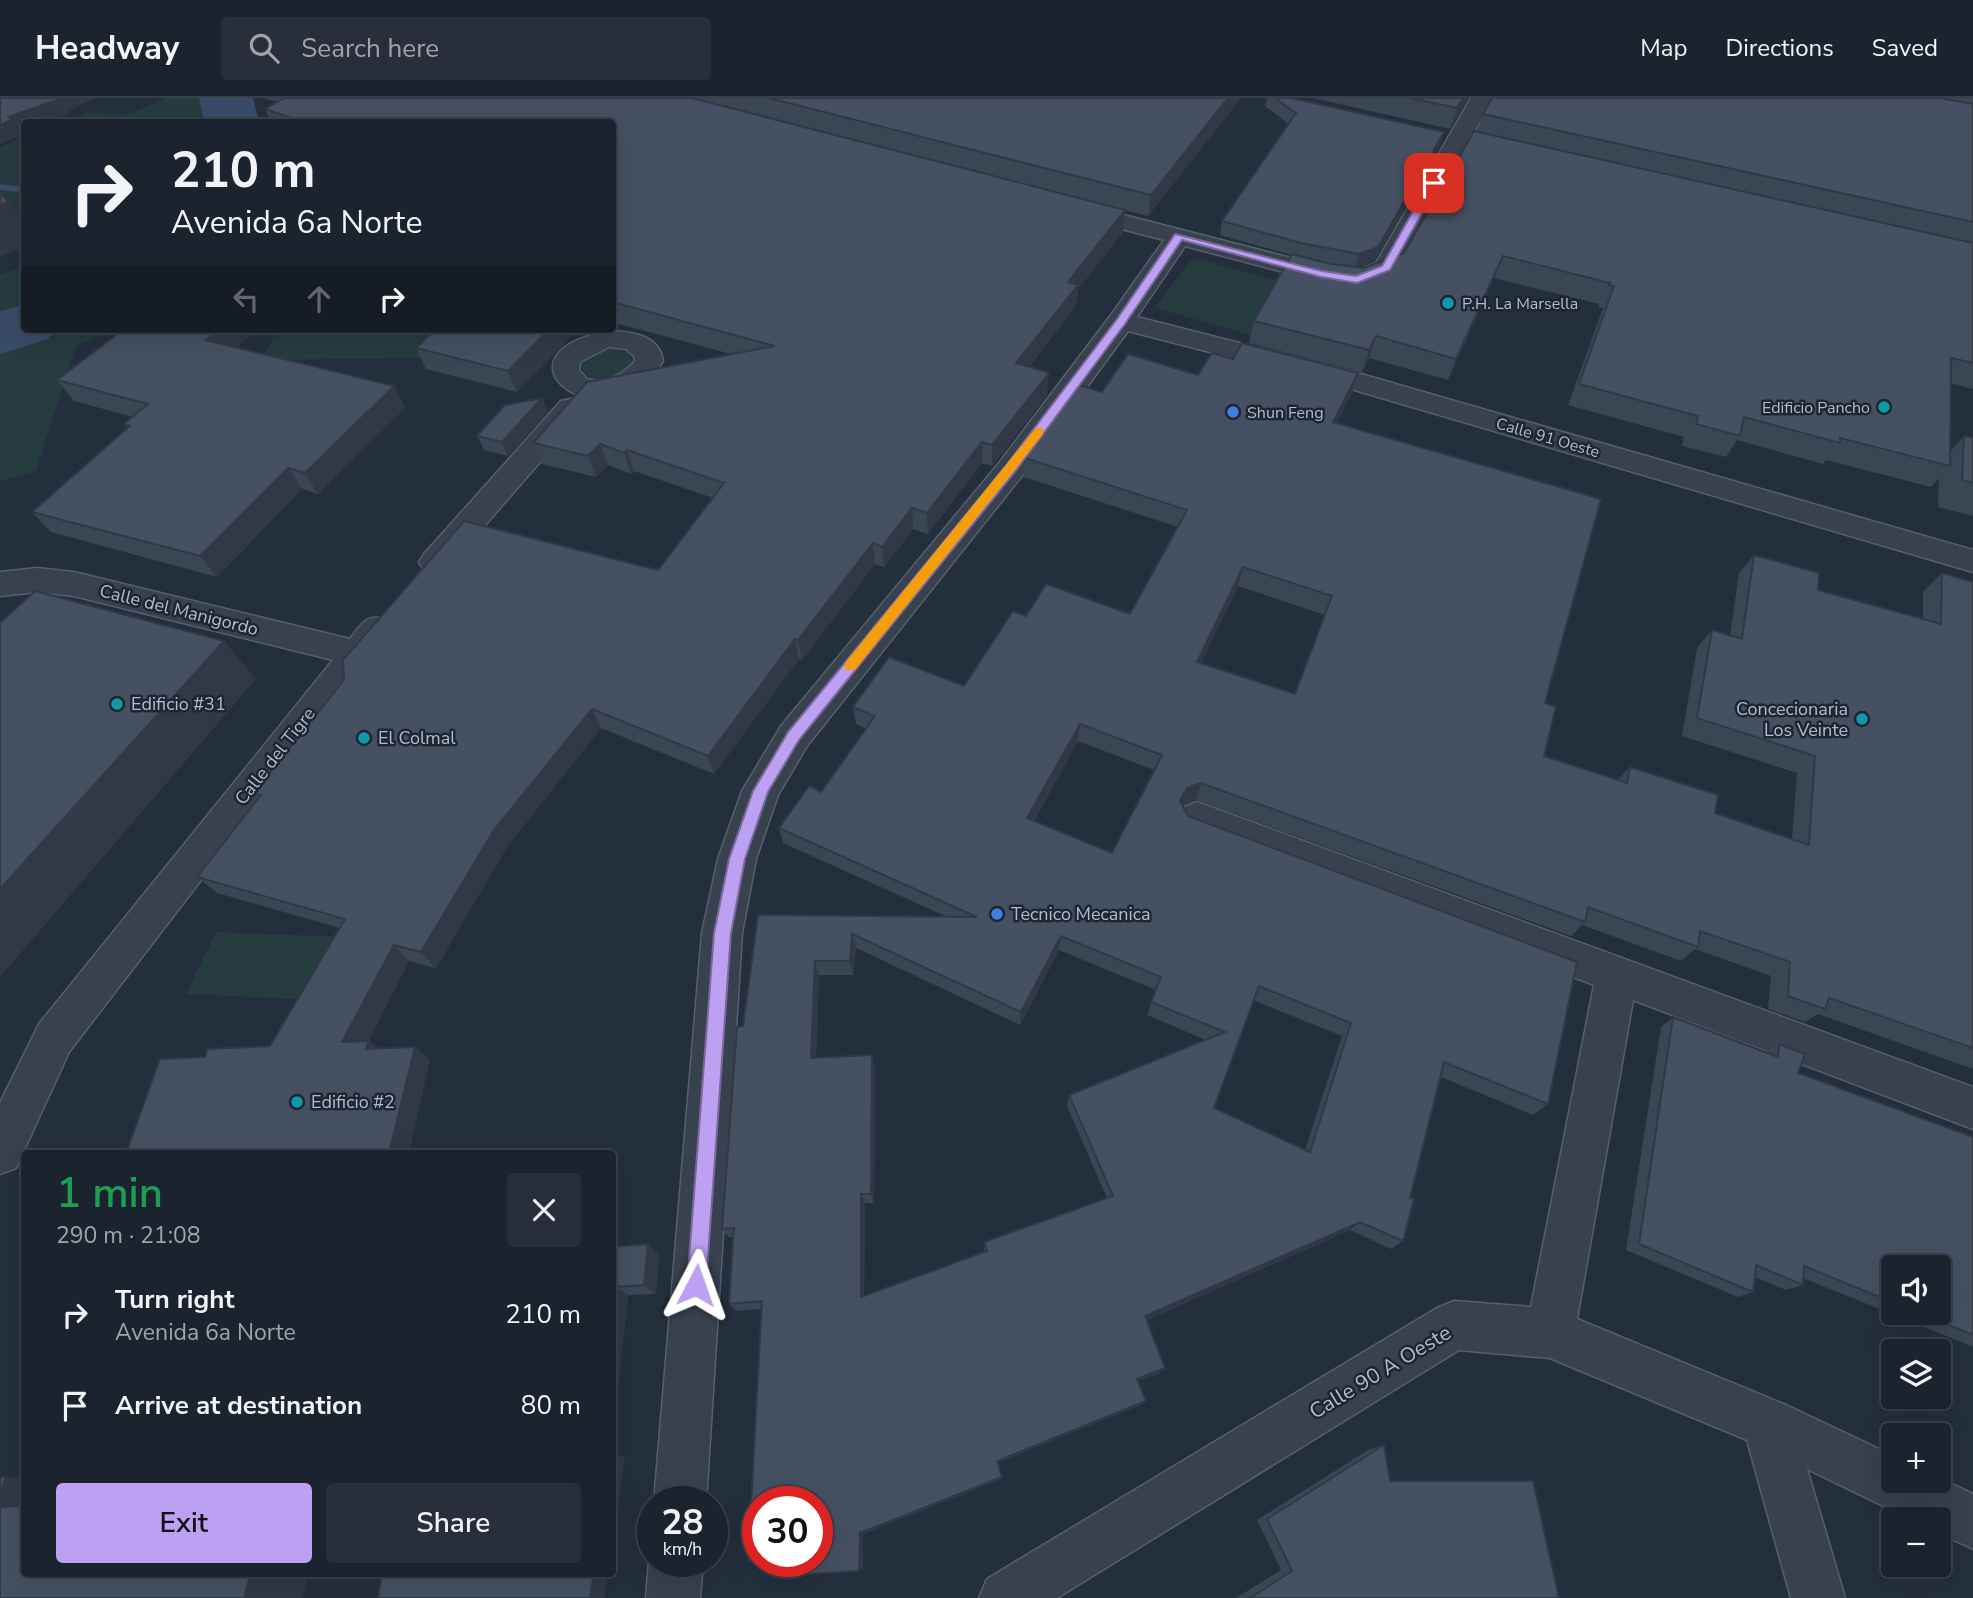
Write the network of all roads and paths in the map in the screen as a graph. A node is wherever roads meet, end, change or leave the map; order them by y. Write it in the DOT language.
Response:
graph roads {
  1 [pos="1482,98"];
  2 [pos="1432,135"];
  3 [pos="1458,141"];
  4 [pos="1485,147"];
  5 [pos="1045,201"];
  6 [pos="1179,237"];
  7 [pos="1121,321"];
  8 [pos="588,388"];
  9 [pos="1973,561"];
  10 [pos="0,584"];
  11 [pos="356,653"];
  12 [pos="1197,818"];
  13 [pos="1617,975"];
  14 [pos="1973,1108"];
  15 [pos="0,1152"];
  16 [pos="1550,1333"];
  17 [pos="1768,1423"];
  18 [pos="681,1486"];
  19 [pos="1973,1522"];
  20 [pos="675,1577"];
  21 [pos="1012,1596"];
  22 [pos="673,1598"];
  23 [pos="1818,1598"];
  1 -- 3 [label="street"];
  2 -- 3 [label="street"];
  3 -- 4 [label="street"];
  3 -- 6 [label="street"];
  5 -- 6 [label="street"];
  6 -- 7 [label="street"];
  7 -- 9 [label="street, Calle 91 Oeste"];
  7 -- 18 [label="street"];
  8 -- 11 [label="street, Calle del Tigre"];
  10 -- 11 [label="street, Calle del Manigordo"];
  11 -- 15 [label="street, Calle del Tigre"];
  12 -- 13 [label="street"];
  13 -- 14 [label="street"];
  13 -- 16 [label="street"];
  16 -- 17 [label="street, Calle 90 A Oeste"];
  16 -- 21 [label="street, Calle 90 A Oeste"];
  17 -- 19 [label="street, Calle 90 A Oeste"];
  17 -- 23 [label="street"];
  20 -- 22 [label="street"];
}
